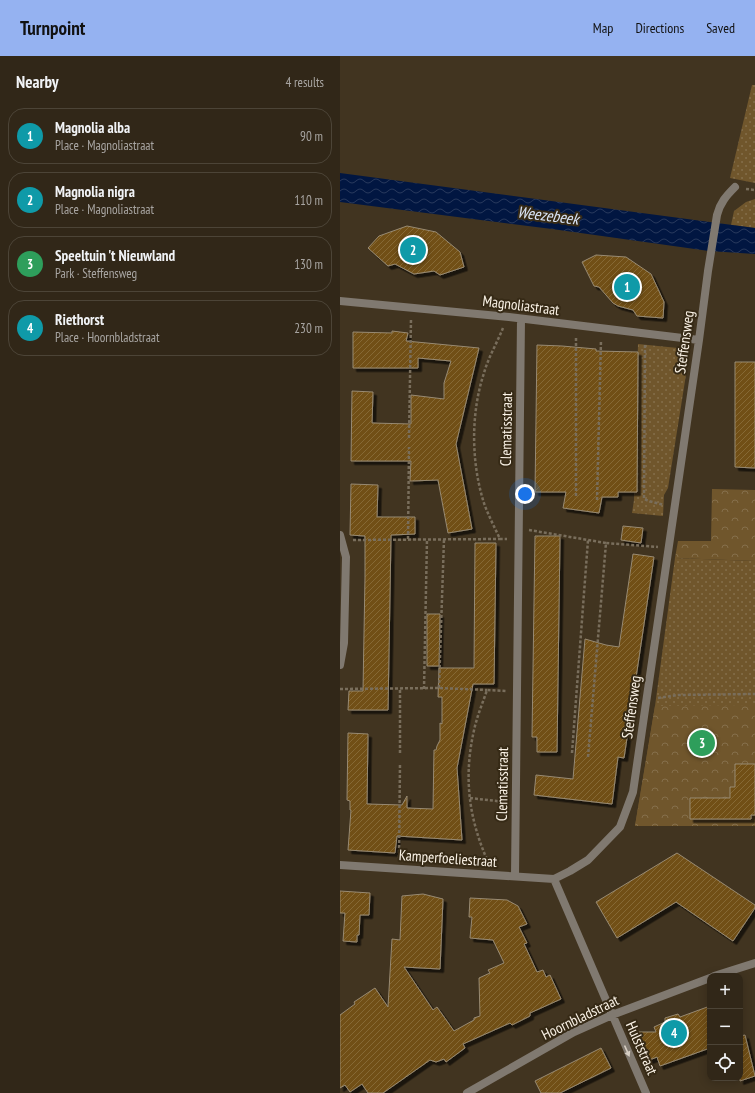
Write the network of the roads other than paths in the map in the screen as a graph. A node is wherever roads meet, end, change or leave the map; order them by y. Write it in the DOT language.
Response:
graph roads {
  1 [pos="735,187"];
  2 [pos="340,301"];
  3 [pos="521,319"];
  4 [pos="699,340"];
  5 [pos="341,537"];
  6 [pos="340,665"];
  7 [pos="340,865"];
  8 [pos="515,876"];
  9 [pos="554,878"];
  10 [pos="755,963"];
  11 [pos="723,973"];
  12 [pos="707,979"];
  13 [pos="612,1015"];
  14 [pos="467,1093"];
  15 [pos="646,1093"];
  1 -- 4 [label="street, Steffensweg"];
  2 -- 3 [label="street, Magnoliastraat"];
  3 -- 4 [label="street, Magnoliastraat"];
  3 -- 8 [label="street, Clematisstraat"];
  4 -- 9 [label="street, Steffensweg"];
  5 -- 6 [label="street"];
  7 -- 8 [label="street, Kamperfoeliestraat"];
  8 -- 9 [label="street, Kamperfoeliestraat"];
  9 -- 13 [label="street"];
  10 -- 11 [label="street"];
  12 -- 13 [label="street, Hoornbladstraat"];
  13 -- 14 [label="street, Hoornbladstraat"];
  13 -- 15 [label="street, Hulststraat, one-way"];
}
